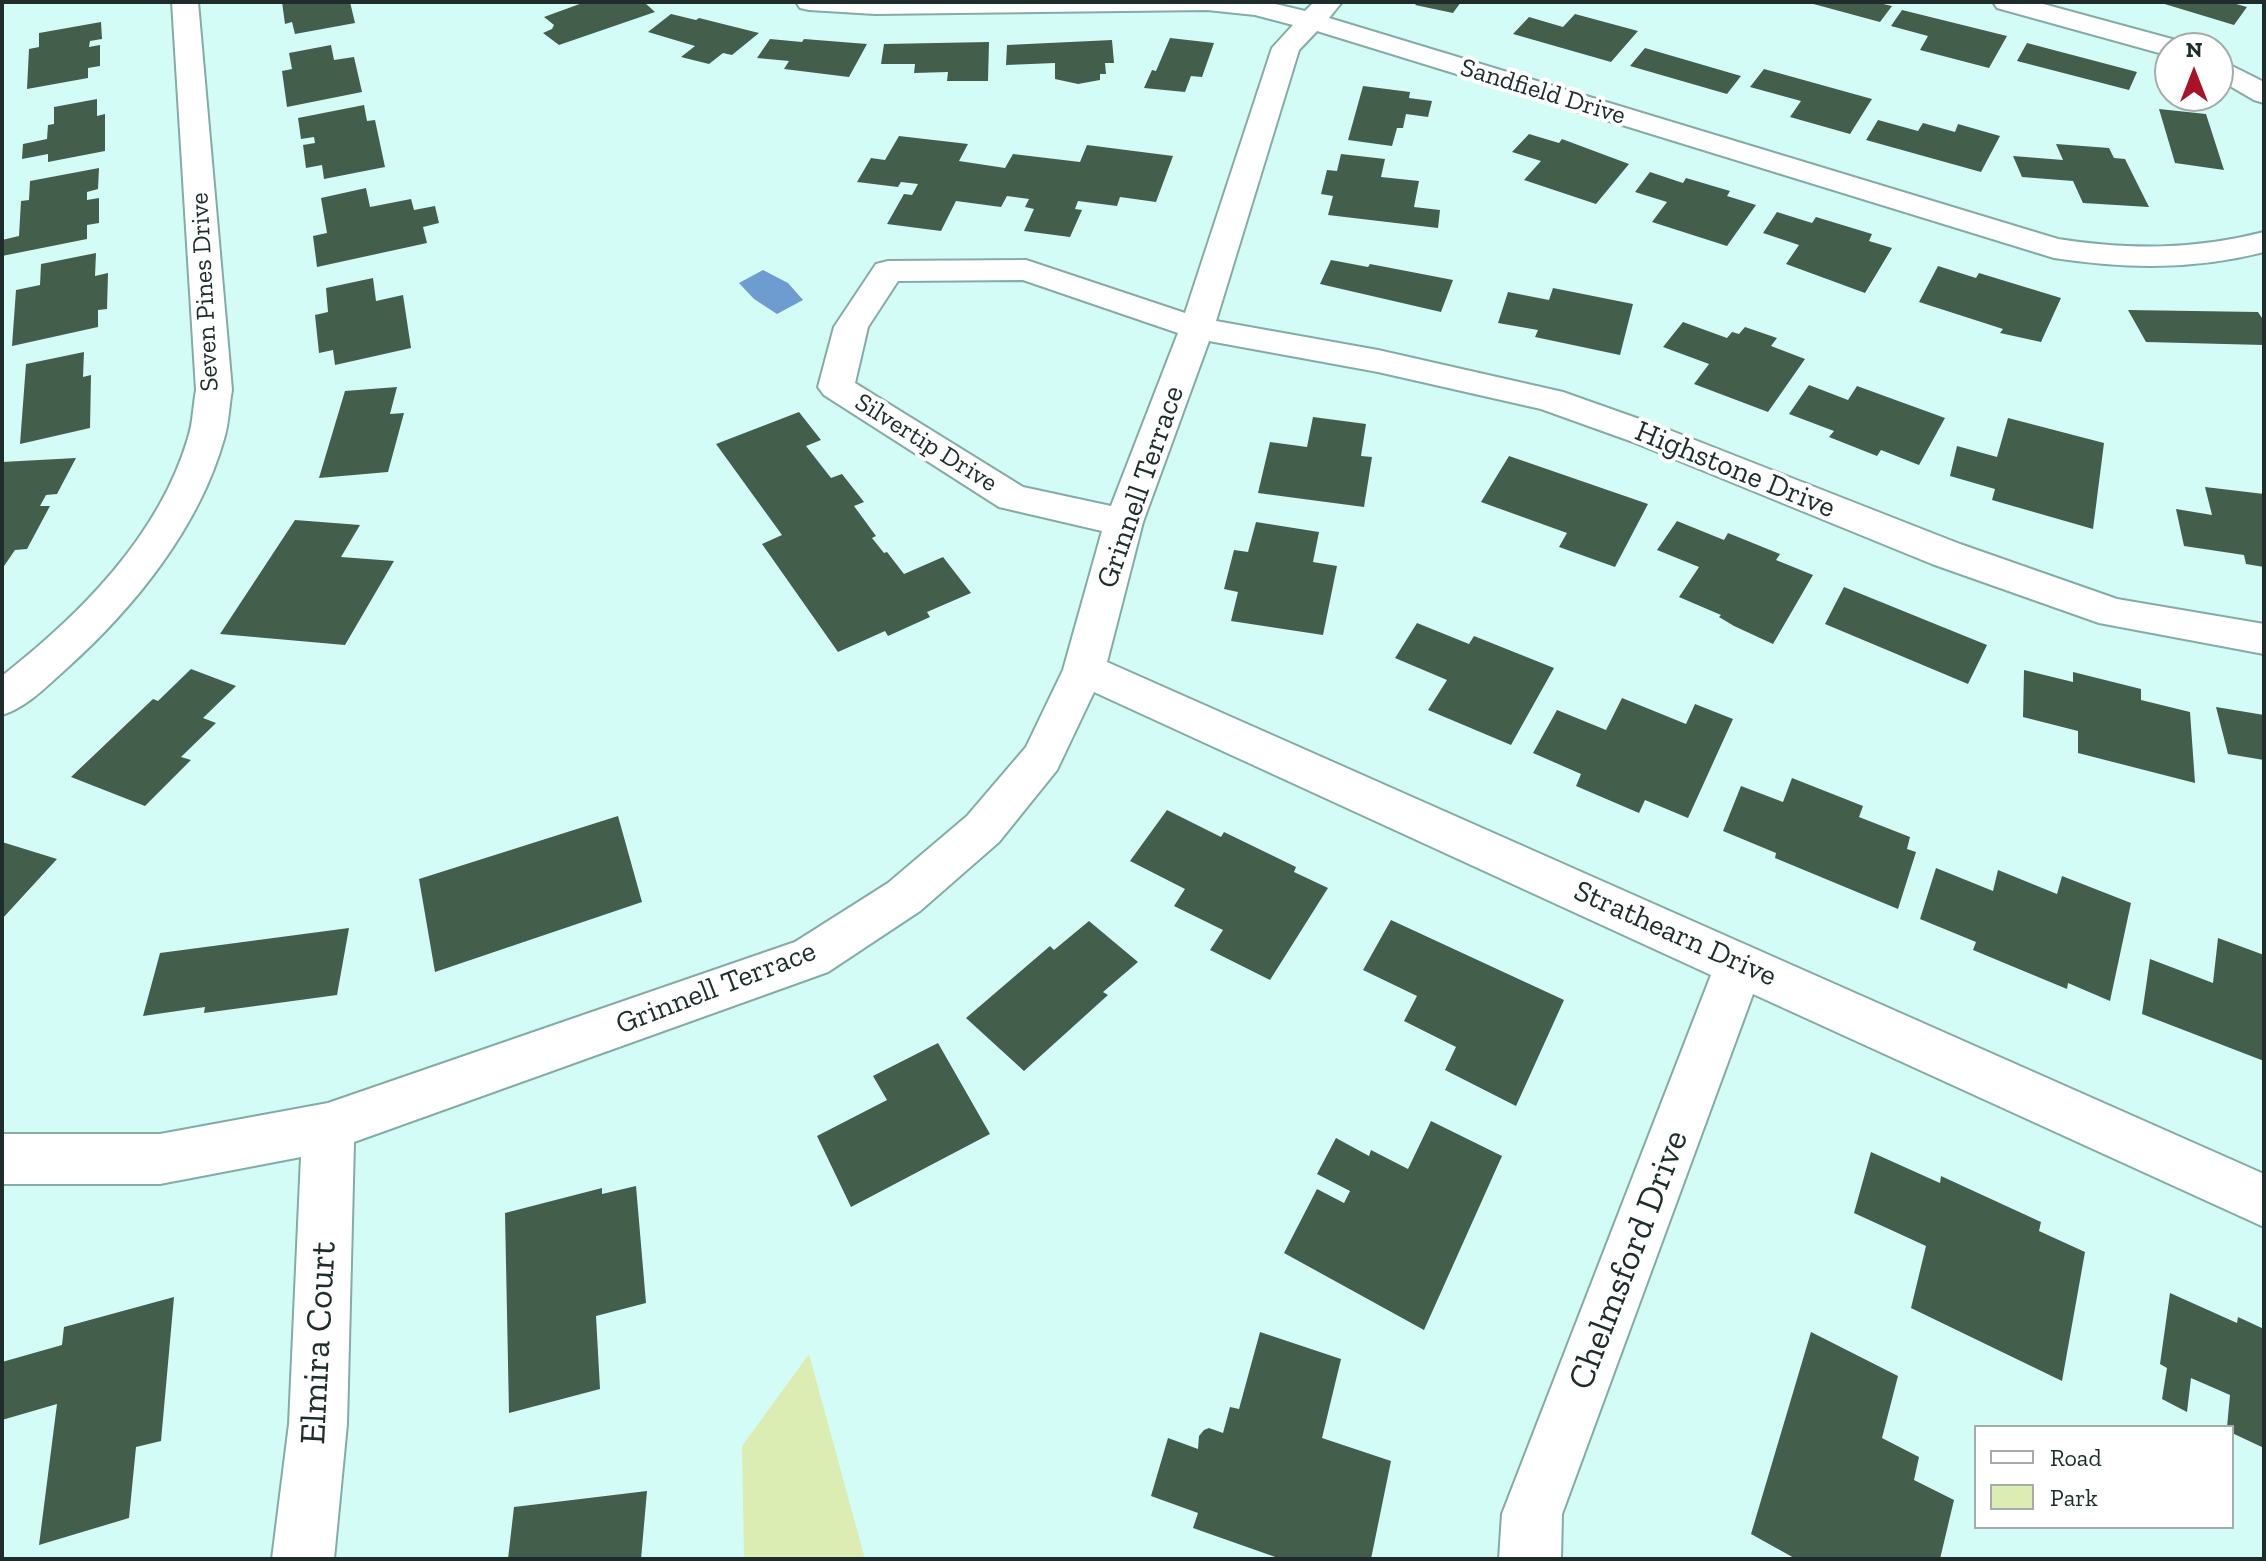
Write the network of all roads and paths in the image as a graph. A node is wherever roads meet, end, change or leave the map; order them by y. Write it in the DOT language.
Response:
graph roads {
  1 [pos="185,2"];
  2 [pos="809,2"];
  3 [pos="2006,2"];
  4 [pos="1320,12"];
  5 [pos="2154,43"];
  6 [pos="2234,76"];
  7 [pos="2264,94"];
  8 [pos="2264,242"];
  9 [pos="1197,328"];
  10 [pos="1124,522"];
  11 [pos="2264,639"];
  12 [pos="1084,670"];
  13 [pos="2,699"];
  14 [pos="1740,963"];
  15 [pos="328,1127"];
  16 [pos="2,1159"];
  17 [pos="2264,1201"];
  18 [pos="303,1559"];
  19 [pos="1530,1559"];
  1 -- 13 [label="street, Seven Pines Drive"];
  2 -- 4 [label="street, Sandfield Drive"];
  3 -- 5 [label="street"];
  4 -- 8 [label="street, Sandfield Drive"];
  4 -- 9 [label="street, Grinnell Terrace"];
  6 -- 7 [label="street"];
  9 -- 10 [label="street, Grinnell Terrace"];
  9 -- 10 [label="street, Silvertip Drive"];
  9 -- 11 [label="street, Highstone Drive"];
  10 -- 12 [label="street, Grinnell Terrace"];
  12 -- 14 [label="street, Strathearn Drive"];
  12 -- 15 [label="street, Grinnell Terrace"];
  14 -- 17 [label="street, Strathearn Drive"];
  14 -- 19 [label="street, Chelmsford Drive"];
  15 -- 16 [label="street, Grinnell Terrace"];
  15 -- 18 [label="street, Elmira Court"];
}
